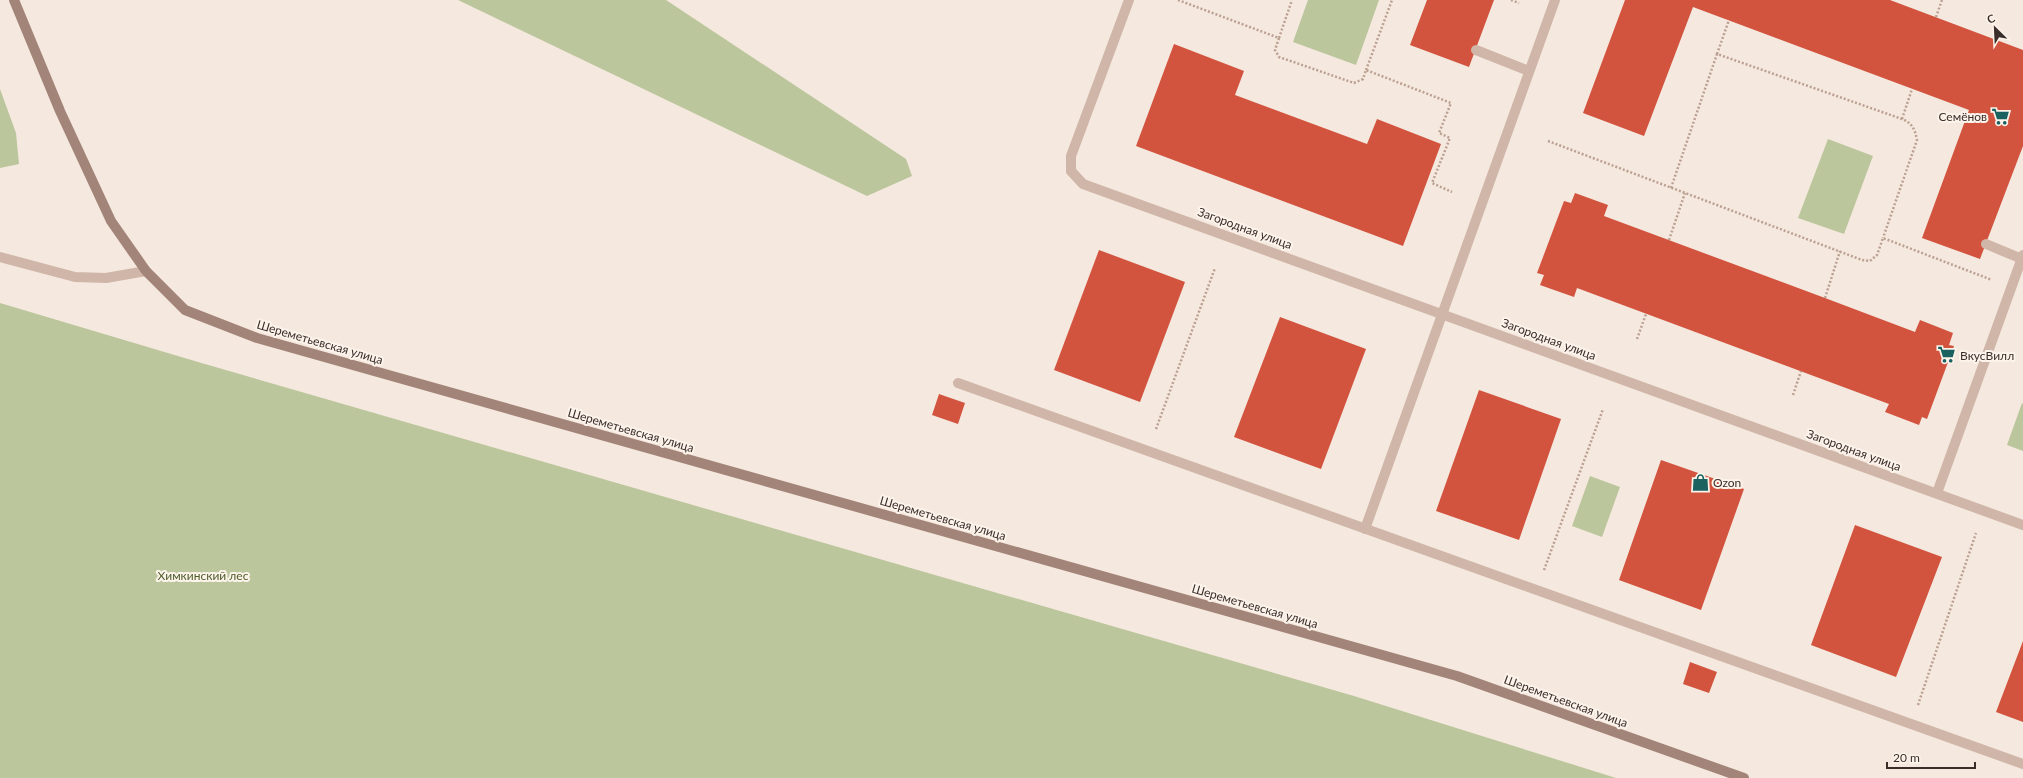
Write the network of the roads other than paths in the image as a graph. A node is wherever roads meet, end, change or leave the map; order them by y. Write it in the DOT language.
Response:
graph roads {
  1 [pos="14,0"];
  2 [pos="1129,0"];
  3 [pos="1555,0"];
  4 [pos="1476,50"];
  5 [pos="1529,71"];
  6 [pos="1986,244"];
  7 [pos="0,257"];
  8 [pos="2022,257"];
  9 [pos="146,270"];
  10 [pos="1442,314"];
  11 [pos="958,383"];
  12 [pos="1937,493"];
  13 [pos="2023,525"];
  14 [pos="1365,529"];
  15 [pos="2023,764"];
  16 [pos="1744,778"];
  1 -- 9 [label="main road, Шереметьевская улица"];
  2 -- 10 [label="street, Загородная улица"];
  3 -- 5 [label="street"];
  4 -- 5 [label="street"];
  5 -- 10 [label="street"];
  6 -- 8 [label="street"];
  7 -- 9 [label="street"];
  8 -- 12 [label="street"];
  9 -- 16 [label="main road, Шереметьевская улица"];
  10 -- 12 [label="street, Загородная улица"];
  10 -- 14 [label="street"];
  11 -- 14 [label="street"];
  12 -- 13 [label="street, Загородная улица"];
  14 -- 15 [label="street"];
}
